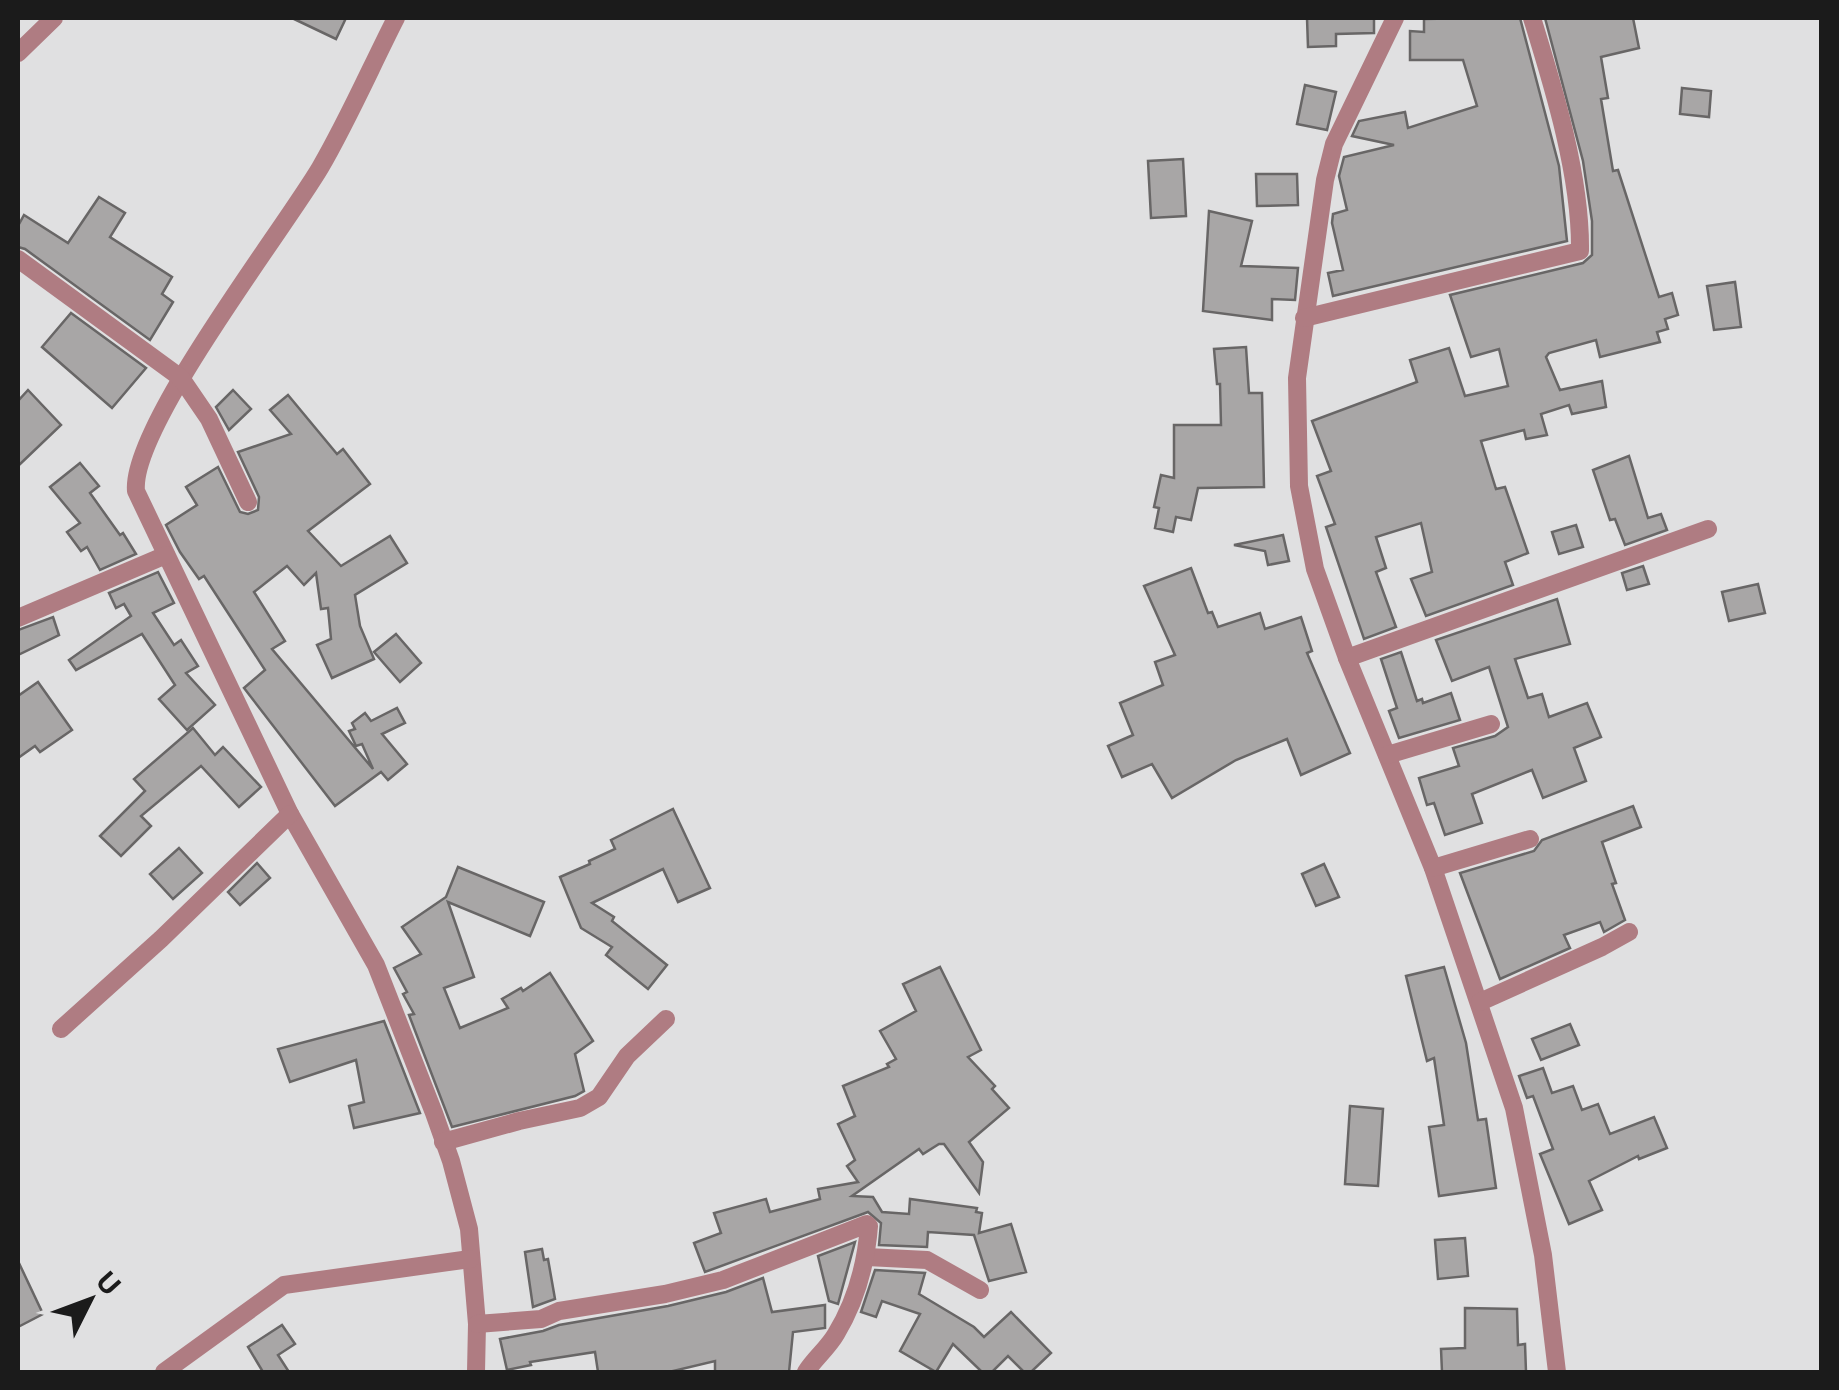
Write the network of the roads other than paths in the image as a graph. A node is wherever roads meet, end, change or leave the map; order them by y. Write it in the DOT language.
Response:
graph roads {
  1 [pos="54,18"];
  2 [pos="396,18"];
  3 [pos="1395,18"];
  4 [pos="1532,18"];
  5 [pos="18,53"];
  6 [pos="18,259"];
  7 [pos="1304,318"];
  8 [pos="182,378"];
  9 [pos="248,502"];
  10 [pos="1708,530"];
  11 [pos="166,555"];
  12 [pos="18,618"];
  13 [pos="1347,658"];
  14 [pos="1491,724"];
  15 [pos="1386,755"];
  16 [pos="290,814"];
  17 [pos="1530,839"];
  18 [pos="1433,868"];
  19 [pos="1628,932"];
  20 [pos="1480,1002"];
  21 [pos="666,1018"];
  22 [pos="61,1029"];
  23 [pos="444,1142"];
  24 [pos="867,1257"];
  25 [pos="470,1259"];
  26 [pos="980,1290"];
  27 [pos="476,1324"];
  28 [pos="164,1372"];
  29 [pos="476,1372"];
  30 [pos="806,1372"];
  31 [pos="1557,1372"];
  1 -- 5 [label="street"];
  2 -- 8 [label="street"];
  3 -- 7 [label="street"];
  4 -- 7 [label="street"];
  6 -- 8 [label="street"];
  7 -- 13 [label="street"];
  8 -- 9 [label="street"];
  8 -- 11 [label="street"];
  10 -- 13 [label="street"];
  11 -- 12 [label="street"];
  11 -- 16 [label="street"];
  13 -- 15 [label="street"];
  14 -- 15 [label="street"];
  15 -- 18 [label="street"];
  16 -- 22 [label="street"];
  16 -- 23 [label="street"];
  17 -- 18 [label="street"];
  18 -- 20 [label="street"];
  19 -- 20 [label="street"];
  20 -- 31 [label="street"];
  21 -- 23 [label="street"];
  23 -- 25 [label="street"];
  24 -- 26 [label="street"];
  24 -- 27 [label="street"];
  24 -- 30 [label="street"];
  25 -- 27 [label="street"];
  25 -- 28 [label="street"];
  27 -- 29 [label="street"];
}
